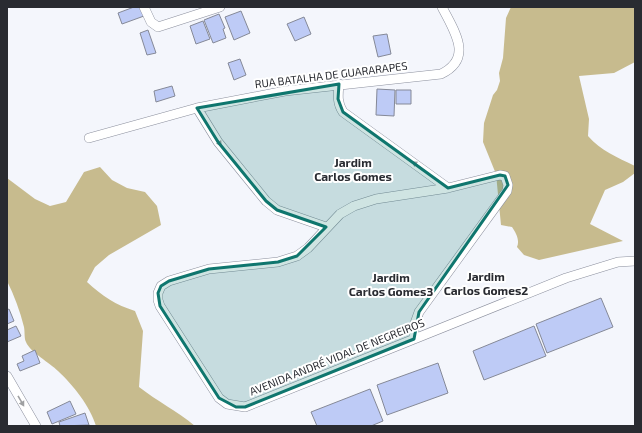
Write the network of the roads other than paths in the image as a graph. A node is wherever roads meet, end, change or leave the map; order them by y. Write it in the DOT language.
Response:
graph roads {
  1 [pos="144,7"];
  2 [pos="220,7"];
  3 [pos="442,7"];
  4 [pos="339,84"];
  5 [pos="197,108"];
  6 [pos="89,138"];
  7 [pos="448,188"];
  8 [pos="326,227"];
  9 [pos="635,261"];
  10 [pos="414,339"];
  11 [pos="7,376"];
  12 [pos="36,426"];
  1 -- 2 [label="street"];
  3 -- 4 [label="street, RUA BATALHA DE GUARARAPES"];
  4 -- 5 [label="street, RUA BATALHA DE GUARARAPES"];
  7 -- 4 [label="street, one-way"];
  5 -- 6 [label="street, RUA BATALHA DE GUARARAPES"];
  5 -- 8 [label="street, one-way"];
  7 -- 8 [label="street"];
  7 -- 10 [label="street"];
  8 -- 10 [label="street, AVENIDA ANDRÉ VIDAL DE NEGREIROS"];
  9 -- 10 [label="street, AVENIDA ANDRÉ VIDAL DE NEGREIROS"];
  11 -- 12 [label="street, one-way"];
}
